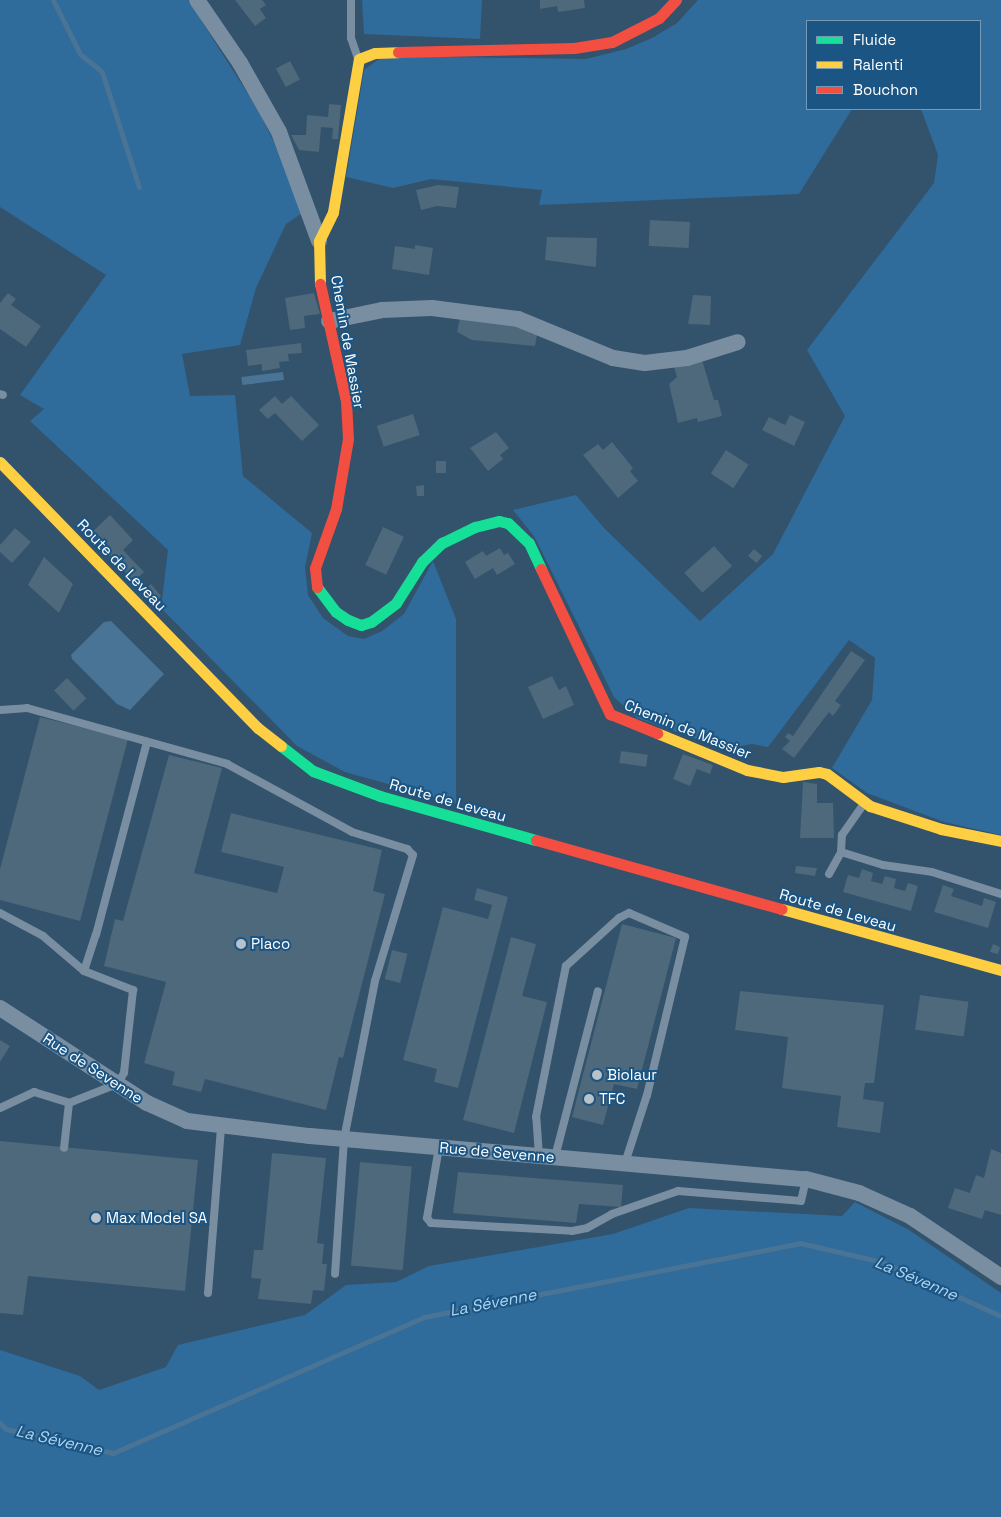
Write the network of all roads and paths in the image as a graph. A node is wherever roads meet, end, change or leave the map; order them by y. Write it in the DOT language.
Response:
graph roads {
  1 [pos="197,0"];
  2 [pos="351,0"];
  3 [pos="676,0"];
  4 [pos="359,59"];
  5 [pos="319,241"];
  6 [pos="329,321"];
  7 [pos="738,342"];
  8 [pos="0,462"];
  9 [pos="0,710"];
  10 [pos="147,742"];
  11 [pos="865,803"];
  12 [pos="1001,841"];
  13 [pos="840,852"];
  14 [pos="829,874"];
  15 [pos="1001,894"];
  16 [pos="0,913"];
  17 [pos="1001,970"];
  18 [pos="84,971"];
  19 [pos="598,991"];
  20 [pos="0,1008"];
  21 [pos="117,1084"];
  22 [pos="69,1103"];
  23 [pos="0,1108"];
  24 [pos="221,1127"];
  25 [pos="344,1139"];
  26 [pos="439,1147"];
  27 [pos="64,1148"];
  28 [pos="539,1156"];
  29 [pos="555,1157"];
  30 [pos="625,1163"];
  31 [pos="806,1179"];
  32 [pos="335,1274"];
  33 [pos="1001,1277"];
  34 [pos="208,1293"];
  1 -- 5 [label="street"];
  2 -- 4 [label="lane"];
  3 -- 4 [label="street"];
  4 -- 5 [label="street, Chemin de Massier"];
  5 -- 6 [label="street, Chemin de Massier"];
  6 -- 7 [label="street"];
  6 -- 11 [label="street, Chemin de Massier"];
  8 -- 17 [label="street, Route de Leveau"];
  9 -- 10 [label="lane"];
  10 -- 18 [label="lane"];
  10 -- 25 [label="lane"];
  11 -- 12 [label="street, Chemin de Massier"];
  11 -- 13 [label="lane"];
  13 -- 14 [label="lane"];
  13 -- 15 [label="lane"];
  16 -- 18 [label="lane"];
  18 -- 21 [label="lane"];
  19 -- 29 [label="lane"];
  20 -- 21 [label="street, Rue de Sevenne"];
  21 -- 22 [label="lane"];
  21 -- 24 [label="street, Rue de Sevenne"];
  22 -- 23 [label="lane"];
  22 -- 27 [label="lane"];
  24 -- 25 [label="street, Rue de Sevenne"];
  24 -- 34 [label="lane"];
  25 -- 26 [label="street, Rue de Sevenne"];
  25 -- 32 [label="lane"];
  26 -- 28 [label="street, Rue de Sevenne"];
  26 -- 31 [label="lane"];
  28 -- 29 [label="street, Rue de Sevenne"];
  28 -- 30 [label="lane"];
  29 -- 30 [label="street, Rue de Sevenne"];
  30 -- 31 [label="street, Rue de Sevenne"];
  31 -- 33 [label="street, Rue de Sevenne"];
}
